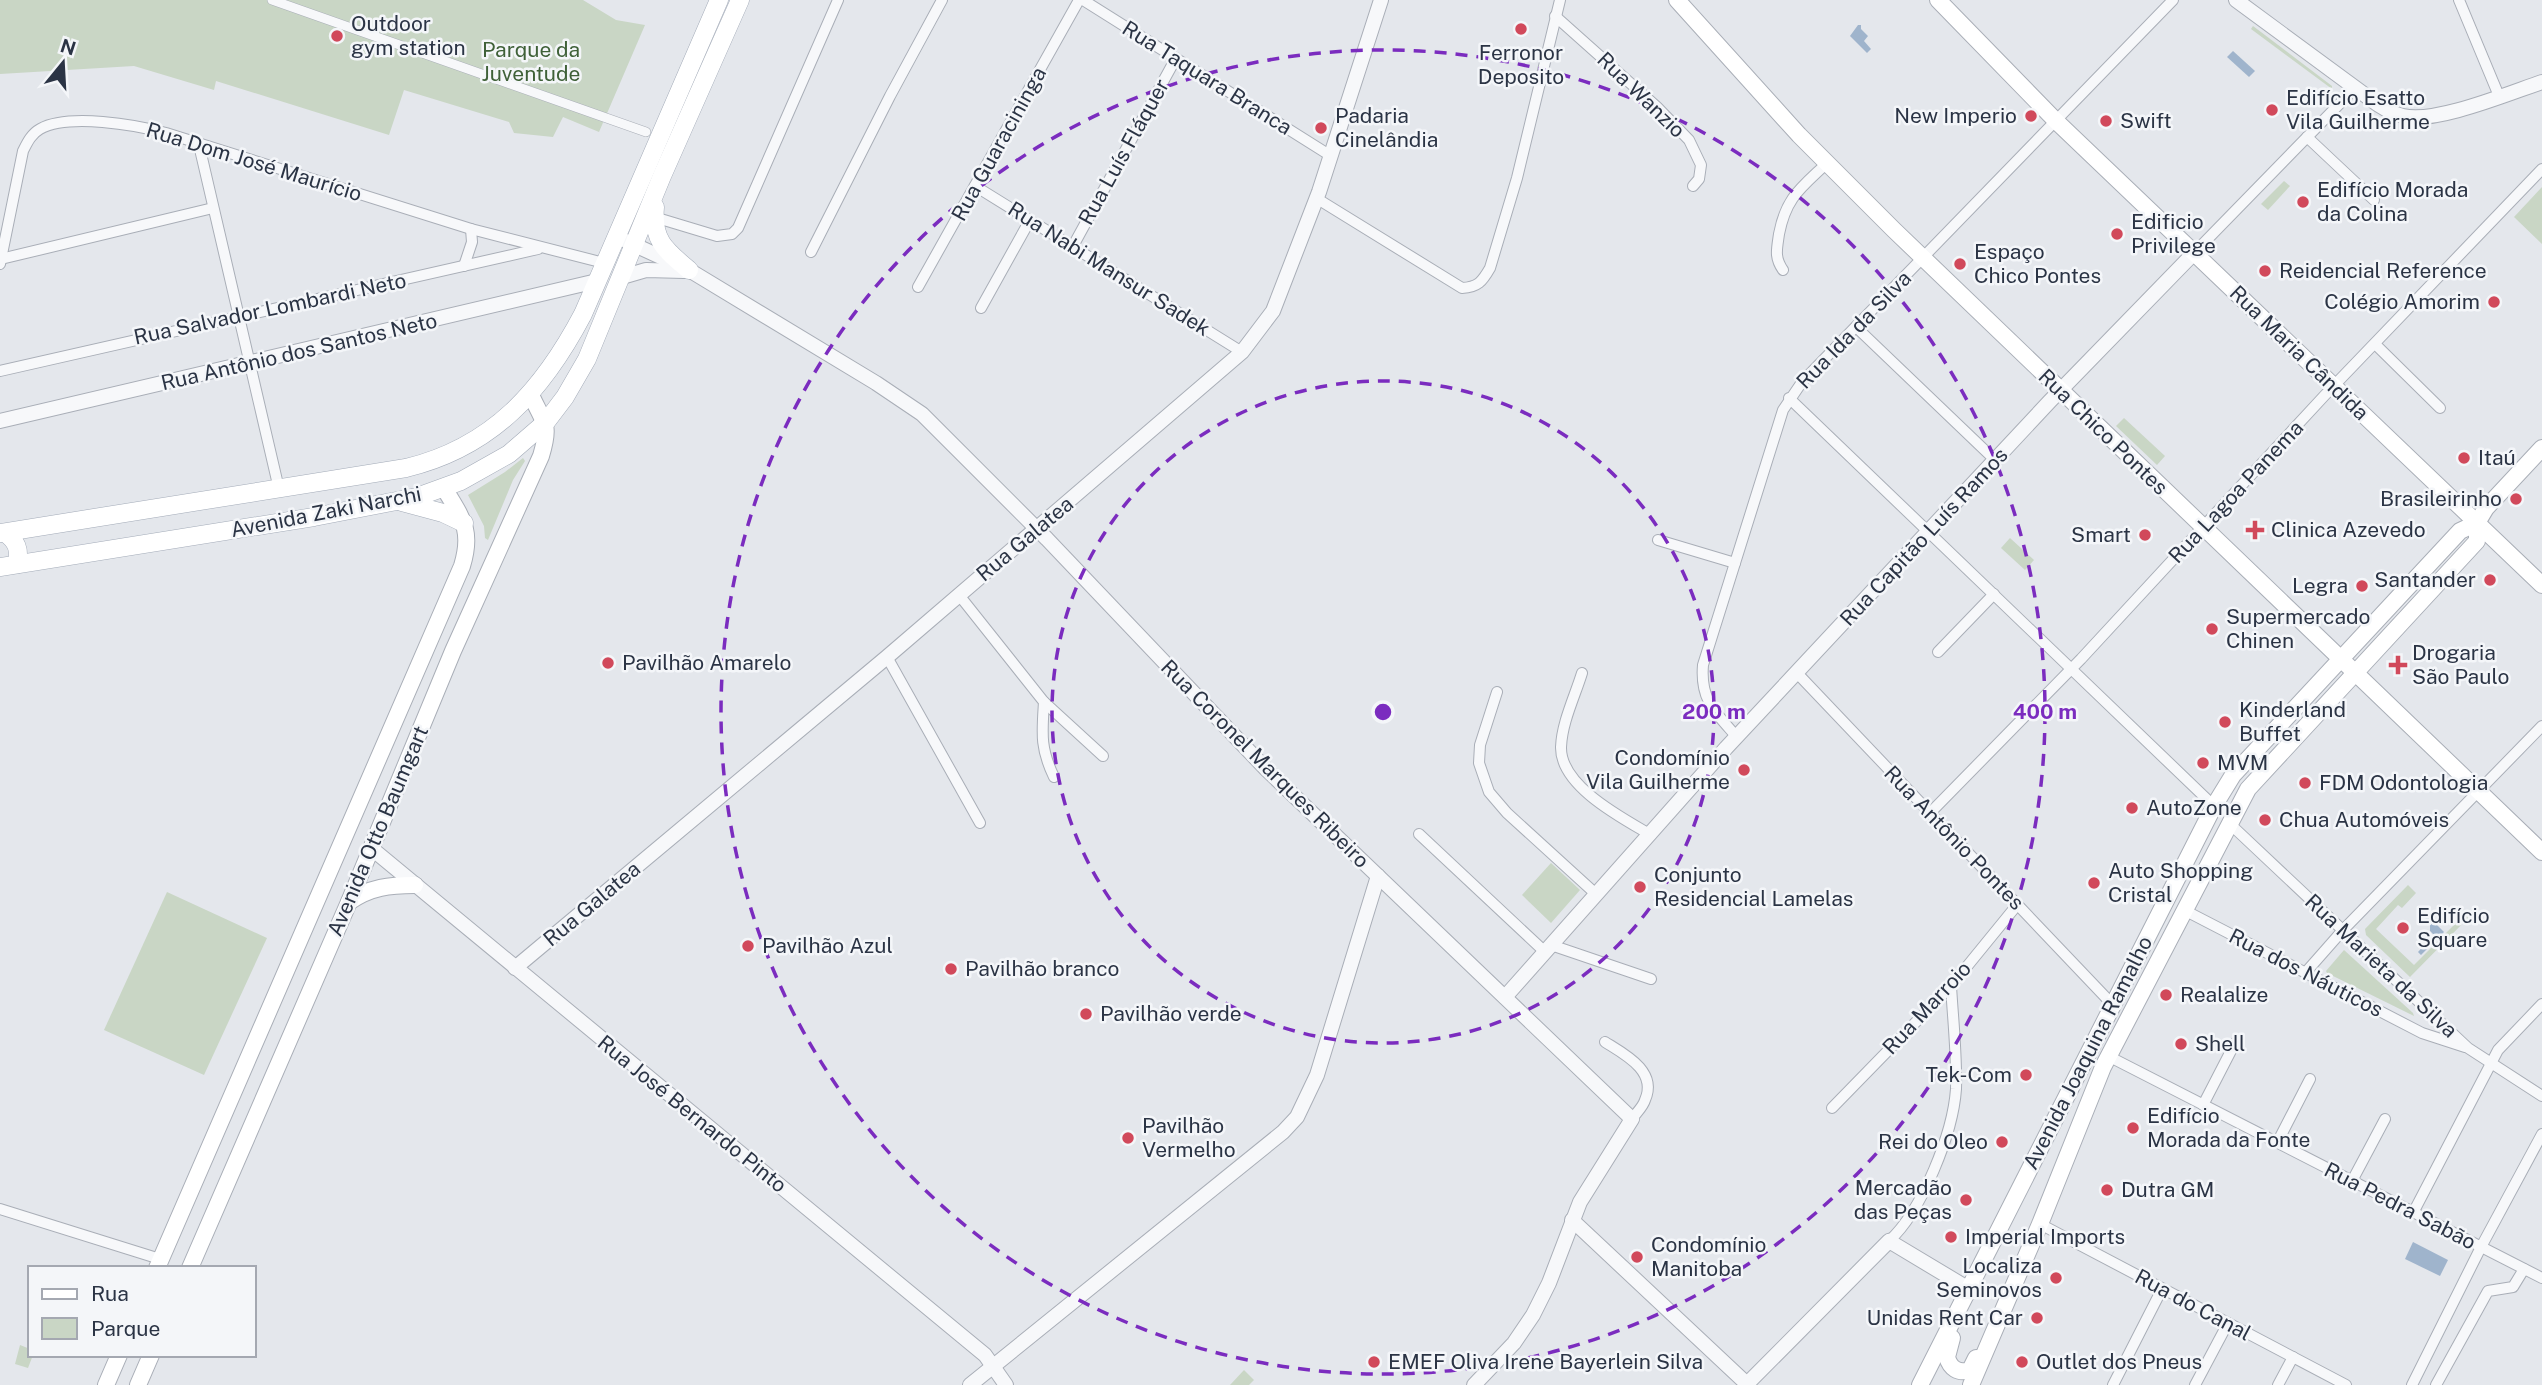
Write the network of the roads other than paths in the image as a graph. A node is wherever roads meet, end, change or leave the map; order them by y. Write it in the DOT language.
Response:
graph roads {
  1 [pos="272,0"];
  2 [pos="719,0"];
  3 [pos="740,0"];
  4 [pos="838,0"];
  5 [pos="942,0"];
  6 [pos="1081,0"];
  7 [pos="1381,0"];
  8 [pos="1560,0"];
  9 [pos="1677,0"];
  10 [pos="1938,0"];
  11 [pos="2174,0"];
  12 [pos="2236,0"];
  13 [pos="2459,0"];
  14 [pos="1555,16"];
  15 [pos="1176,58"];
  16 [pos="2542,82"];
  17 [pos="2356,88"];
  18 [pos="2499,96"];
  19 [pos="2056,121"];
  20 [pos="646,132"];
  21 [pos="2307,137"];
  22 [pos="199,145"];
  23 [pos="1331,156"];
  24 [pos="1827,163"];
  25 [pos="2542,169"];
  26 [pos="975,186"];
  27 [pos="1693,186"];
  28 [pos="1316,198"];
  29 [pos="2374,200"];
  30 [pos="213,208"];
  31 [pos="653,208"];
  32 [pos="1030,220"];
  33 [pos="471,229"];
  34 [pos="616,236"];
  35 [pos="635,245"];
  36 [pos="1073,246"];
  37 [pos="541,248"];
  38 [pos="811,252"];
  39 [pos="2194,253"];
  40 [pos="1924,258"];
  41 [pos="1,262"];
  42 [pos="604,263"];
  43 [pos="464,266"];
  44 [pos="689,270"];
  45 [pos="1783,270"];
  46 [pos="622,277"];
  47 [pos="597,281"];
  48 [pos="918,287"];
  49 [pos="981,308"];
  50 [pos="239,317"];
  51 [pos="1856,327"];
  52 [pos="2375,344"];
  53 [pos="1242,352"];
  54 [pos="250,364"];
  55 [pos="0,371"];
  56 [pos="2333,386"];
  57 [pos="2060,391"];
  58 [pos="531,395"];
  59 [pos="1790,398"];
  60 [pos="2440,408"];
  61 [pos="0,421"];
  62 [pos="546,422"];
  63 [pos="2542,449"];
  64 [pos="445,455"];
  65 [pos="1995,460"];
  66 [pos="406,468"];
  67 [pos="444,488"];
  68 [pos="279,489"];
  69 [pos="417,497"];
  70 [pos="398,501"];
  71 [pos="464,523"];
  72 [pos="2476,523"];
  73 [pos="38,527"];
  74 [pos="1037,528"];
  75 [pos="2203,528"];
  76 [pos="1929,532"];
  77 [pos="3,533"];
  78 [pos="1658,540"];
  79 [pos="42,561"];
  80 [pos="1735,563"];
  81 [pos="8,566"];
  82 [pos="2542,585"];
  83 [pos="1994,594"];
  84 [pos="959,595"];
  85 [pos="1938,652"];
  86 [pos="887,657"];
  87 [pos="2342,659"];
  88 [pos="2071,669"];
  89 [pos="1796,672"];
  90 [pos="1582,673"];
  91 [pos="2356,673"];
  92 [pos="1497,692"];
  93 [pos="1044,702"];
  94 [pos="2542,726"];
  95 [pos="1737,737"];
  96 [pos="1103,756"];
  97 [pos="1054,777"];
  98 [pos="2479,792"];
  99 [pos="363,797"];
  100 [pos="2214,806"];
  101 [pos="1930,813"];
  102 [pos="980,822"];
  103 [pos="2229,823"];
  104 [pos="1419,834"];
  105 [pos="1651,835"];
  106 [pos="371,848"];
  107 [pos="2542,852"];
  108 [pos="1378,876"];
  109 [pos="415,885"];
  110 [pos="1597,895"];
  111 [pos="349,902"];
  112 [pos="2017,905"];
  113 [pos="2184,910"];
  114 [pos="2343,930"];
  115 [pos="1548,949"];
  116 [pos="515,968"];
  117 [pos="287,970"];
  118 [pos="2306,972"];
  119 [pos="1651,979"];
  120 [pos="313,981"];
  121 [pos="1951,986"];
  122 [pos="1505,997"];
  123 [pos="2112,1004"];
  124 [pos="2542,1004"];
  125 [pos="1605,1042"];
  126 [pos="2235,1042"];
  127 [pos="2468,1048"];
  128 [pos="2108,1056"];
  129 [pos="2491,1065"];
  130 [pos="2310,1079"];
  131 [pos="2542,1096"];
  132 [pos="2203,1105"];
  133 [pos="1832,1108"];
  134 [pos="1632,1119"];
  135 [pos="2385,1119"];
  136 [pos="2542,1134"];
  137 [pos="2277,1143"];
  138 [pos="2352,1181"];
  139 [pos="0,1209"];
  140 [pos="2413,1213"];
  141 [pos="1572,1220"];
  142 [pos="2040,1224"];
  143 [pos="1889,1241"];
  144 [pos="2481,1247"];
  145 [pos="158,1264"];
  146 [pos="191,1266"];
  147 [pos="2520,1267"];
  148 [pos="2542,1278"];
  149 [pos="2162,1289"];
  150 [pos="1965,1296"];
  151 [pos="2228,1323"];
  152 [pos="1987,1347"];
  153 [pos="118,1357"];
  154 [pos="150,1357"];
  155 [pos="2292,1357"];
  156 [pos="993,1366"];
  157 [pos="106,1385"];
  158 [pos="138,1385"];
  159 [pos="970,1385"];
  160 [pos="1006,1385"];
  161 [pos="1475,1385"];
  162 [pos="1746,1385"];
  163 [pos="1920,1385"];
  164 [pos="1971,1385"];
  165 [pos="2113,1385"];
  166 [pos="2195,1385"];
  167 [pos="2277,1385"];
  168 [pos="2346,1385"];
  169 [pos="2412,1385"];
  170 [pos="2436,1385"];
  1 -- 20 [label="street"];
  2 -- 34 [label="main road, Avenida Zaki Narchi"];
  3 -- 31 [label="main road, Avenida Zaki Narchi"];
  4 -- 31 [label="street"];
  5 -- 38 [label="street"];
  6 -- 15 [label="street, Rua Taquara Branca"];
  6 -- 26 [label="street, Rua Guaracininga"];
  7 -- 23 [label="street, Rua Galatea"];
  8 -- 14 [label="street"];
  9 -- 24 [label="main road, Rua Chico Pontes"];
  10 -- 19 [label="main road, Rua Maria Cândida"];
  11 -- 19 [label="street, Rua Ida da Silva"];
  12 -- 17 [label="street"];
  13 -- 18 [label="street"];
  14 -- 27 [label="street, Rua Wanzio"];
  14 -- 28 [label="street"];
  15 -- 23 [label="street, Rua Taquara Branca"];
  15 -- 36 [label="street, Rua Luís Fláquer"];
  16 -- 18 [label="street"];
  17 -- 18 [label="street"];
  17 -- 21 [label="street, Rua Capitão Luís Ramos"];
  19 -- 39 [label="main road, Rua Maria Cândida"];
  19 -- 40 [label="street, Rua Ida da Silva"];
  21 -- 29 [label="street"];
  21 -- 39 [label="street, Rua Capitão Luís Ramos"];
  22 -- 30 [label="street"];
  22 -- 33 [label="street, Rua Dom José Maurício"];
  22 -- 41 [label="street, Rua Dom José Maurício"];
  23 -- 28 [label="street, Rua Galatea"];
  24 -- 40 [label="main road, Rua Chico Pontes"];
  24 -- 45 [label="street"];
  25 -- 52 [label="street, Rua Lagoa Panema"];
  26 -- 32 [label="street, Rua Nabi Mansur Sadek"];
  26 -- 48 [label="street, Rua Guaracininga"];
  28 -- 53 [label="street, Rua Galatea"];
  30 -- 41 [label="street"];
  30 -- 50 [label="street"];
  31 -- 35 [label="main road, Avenida Zaki Narchi"];
  31 -- 44 [label="main road"];
  32 -- 36 [label="street, Rua Nabi Mansur Sadek"];
  32 -- 49 [label="street"];
  33 -- 37 [label="street, Rua Dom José Maurício"];
  33 -- 43 [label="street"];
  34 -- 35 [label="street, Rua Coronel Marques Ribeiro"];
  34 -- 42 [label="main road, Avenida Zaki Narchi"];
  35 -- 44 [label="street, Rua Coronel Marques Ribeiro"];
  35 -- 46 [label="main road, Avenida Zaki Narchi"];
  36 -- 53 [label="street, Rua Nabi Mansur Sadek"];
  37 -- 42 [label="street, Rua Dom José Maurício"];
  37 -- 43 [label="street, Rua Salvador Lombardi Neto"];
  39 -- 56 [label="main road, Rua Maria Cândida"];
  39 -- 57 [label="street, Rua Capitão Luís Ramos"];
  40 -- 51 [label="street, Rua Ida da Silva"];
  40 -- 57 [label="main road, Rua Chico Pontes"];
  42 -- 47 [label="main road, Avenida Zaki Narchi"];
  43 -- 50 [label="street, Rua Salvador Lombardi Neto"];
  44 -- 46 [label="street"];
  44 -- 74 [label="street, Rua Coronel Marques Ribeiro"];
  46 -- 62 [label="main road, Avenida Zaki Narchi"];
  47 -- 54 [label="street, Rua Antônio dos Santos Neto"];
  47 -- 58 [label="main road, Avenida Zaki Narchi"];
  50 -- 54 [label="street"];
  50 -- 55 [label="street, Rua Salvador Lombardi Neto"];
  51 -- 59 [label="street, Rua Ida da Silva"];
  51 -- 65 [label="street"];
  52 -- 56 [label="street, Rua Lagoa Panema"];
  52 -- 60 [label="street"];
  53 -- 74 [label="street, Rua Galatea"];
  54 -- 61 [label="street, Rua Antônio dos Santos Neto"];
  54 -- 68 [label="street"];
  56 -- 72 [label="main road, Rua Maria Cândida"];
  56 -- 75 [label="street, Rua Lagoa Panema"];
  57 -- 65 [label="street, Rua Capitão Luís Ramos"];
  57 -- 75 [label="main road, Rua Chico Pontes"];
  58 -- 62 [label="main road"];
  58 -- 64 [label="main road, Avenida Zaki Narchi"];
  59 -- 76 [label="street"];
  59 -- 80 [label="street, Rua Ida da Silva"];
  62 -- 67 [label="main road, Avenida Zaki Narchi"];
  62 -- 106 [label="main road, Avenida Otto Baumgart"];
  63 -- 72 [label="main road, Avenida Joaquina Ramalho"];
  64 -- 66 [label="main road, Avenida Zaki Narchi"];
  64 -- 67 [label="main road"];
  65 -- 76 [label="street, Rua Capitão Luís Ramos"];
  66 -- 68 [label="main road, Avenida Zaki Narchi"];
  66 -- 69 [label="main road"];
  67 -- 69 [label="main road, Avenida Zaki Narchi"];
  67 -- 71 [label="main road"];
  68 -- 73 [label="main road, Avenida Zaki Narchi"];
  69 -- 70 [label="main road, Avenida Zaki Narchi"];
  70 -- 71 [label="main road"];
  70 -- 79 [label="main road, Avenida Zaki Narchi"];
  71 -- 99 [label="main road, Avenida Otto Baumgart"];
  72 -- 82 [label="main road, Rua Maria Cândida"];
  72 -- 87 [label="main road, Avenida Joaquina Ramalho"];
  72 -- 91 [label="main road, Avenida Joaquina Ramalho"];
  73 -- 77 [label="main road, Avenida Zaki Narchi"];
  73 -- 79 [label="main road"];
  74 -- 84 [label="street, Rua Galatea"];
  74 -- 108 [label="street, Rua Coronel Marques Ribeiro"];
  75 -- 87 [label="main road, Rua Chico Pontes"];
  75 -- 88 [label="street, Rua Lagoa Panema"];
  76 -- 83 [label="street"];
  76 -- 89 [label="street, Rua Capitão Luís Ramos"];
  77 -- 81 [label="main road"];
  78 -- 80 [label="street"];
  79 -- 81 [label="main road, Avenida Zaki Narchi"];
  80 -- 95 [label="street, Rua Ida da Silva"];
  83 -- 85 [label="street"];
  83 -- 88 [label="street"];
  84 -- 86 [label="street, Rua Galatea"];
  84 -- 93 [label="street"];
  86 -- 102 [label="street"];
  86 -- 116 [label="street, Rua Galatea"];
  87 -- 91 [label="main road, Rua Chico Pontes"];
  87 -- 100 [label="main road, Avenida Joaquina Ramalho"];
  88 -- 100 [label="street"];
  88 -- 101 [label="street, Rua Lagoa Panema"];
  89 -- 95 [label="street, Rua Capitão Luís Ramos"];
  89 -- 101 [label="street, Rua Antônio Pontes"];
  90 -- 105 [label="street"];
  91 -- 98 [label="main road, Rua Chico Pontes"];
  91 -- 103 [label="main road, Avenida Joaquina Ramalho"];
  92 -- 110 [label="street"];
  93 -- 96 [label="street"];
  93 -- 97 [label="street"];
  94 -- 98 [label="street"];
  95 -- 105 [label="street, Rua Capitão Luís Ramos"];
  98 -- 107 [label="main road, Rua Chico Pontes"];
  98 -- 114 [label="street"];
  99 -- 106 [label="main road"];
  99 -- 117 [label="main road, Avenida Otto Baumgart"];
  100 -- 123 [label="main road, Avenida Joaquina Ramalho"];
  101 -- 112 [label="street, Rua Antônio Pontes"];
  103 -- 113 [label="main road, Avenida Joaquina Ramalho"];
  103 -- 114 [label="street, Rua Marieta da Silva"];
  104 -- 115 [label="street"];
  105 -- 110 [label="street, Rua Capitão Luís Ramos"];
  106 -- 109 [label="street, Rua José Bernardo Pinto"];
  106 -- 111 [label="main road, Avenida Otto Baumgart"];
  108 -- 122 [label="street"];
  108 -- 156 [label="street, Rua Coronel Marques Ribeiro"];
  109 -- 111 [label="main road"];
  109 -- 116 [label="street, Rua José Bernardo Pinto"];
  110 -- 115 [label="street, Rua Capitão Luís Ramos"];
  111 -- 120 [label="main road, Avenida Otto Baumgart"];
  112 -- 121 [label="street, Rua Marroio"];
  112 -- 123 [label="street, Rua Antônio Pontes"];
  113 -- 118 [label="street, Rua dos Náuticos"];
  113 -- 128 [label="main road, Avenida Joaquina Ramalho"];
  114 -- 118 [label="street"];
  114 -- 127 [label="street, Rua Marieta da Silva"];
  115 -- 119 [label="street"];
  115 -- 122 [label="street, Rua Capitão Luís Ramos"];
  116 -- 156 [label="street, Rua José Bernardo Pinto"];
  117 -- 120 [label="main road"];
  117 -- 145 [label="main road, Avenida Otto Baumgart"];
  118 -- 127 [label="street, Rua dos Náuticos"];
  120 -- 146 [label="main road, Avenida Otto Baumgart"];
  121 -- 133 [label="street, Rua Marroio"];
  121 -- 143 [label="street"];
  122 -- 134 [label="street"];
  123 -- 150 [label="main road, Avenida Joaquina Ramalho"];
  124 -- 129 [label="street"];
  125 -- 134 [label="street"];
  126 -- 132 [label="street"];
  127 -- 129 [label="street, Rua Marieta da Silva"];
  128 -- 132 [label="street, Rua Pedra Sabão"];
  128 -- 142 [label="main road, Avenida Joaquina Ramalho"];
  129 -- 131 [label="street, Rua Marieta da Silva"];
  129 -- 140 [label="street"];
  130 -- 137 [label="street"];
  132 -- 137 [label="street, Rua Pedra Sabão"];
  134 -- 141 [label="street"];
  135 -- 138 [label="street"];
  136 -- 144 [label="street"];
  137 -- 138 [label="street, Rua Pedra Sabão"];
  138 -- 140 [label="street, Rua Pedra Sabão"];
  139 -- 145 [label="street"];
  140 -- 144 [label="street, Rua Pedra Sabão"];
  141 -- 161 [label="street"];
  141 -- 162 [label="street"];
  142 -- 149 [label="street, Rua do Canal"];
  142 -- 152 [label="main road, Avenida Joaquina Ramalho"];
  143 -- 150 [label="street"];
  143 -- 162 [label="street"];
  144 -- 147 [label="street, Rua Pedra Sabão"];
  144 -- 169 [label="street"];
  147 -- 148 [label="street, Rua Pedra Sabão"];
  147 -- 170 [label="street"];
  149 -- 151 [label="street, Rua do Canal"];
  149 -- 165 [label="street"];
  150 -- 152 [label="main road"];
  150 -- 163 [label="main road, Avenida Joaquina Ramalho"];
  151 -- 155 [label="street, Rua do Canal"];
  151 -- 166 [label="street"];
  152 -- 164 [label="main road, Avenida Joaquina Ramalho"];
  153 -- 157 [label="main road"];
  154 -- 158 [label="main road"];
  155 -- 167 [label="street"];
  155 -- 168 [label="street, Rua do Canal"];
  156 -- 159 [label="street, Rua Coronel Marques Ribeiro"];
  156 -- 160 [label="street, Rua José Bernardo Pinto"];
}
